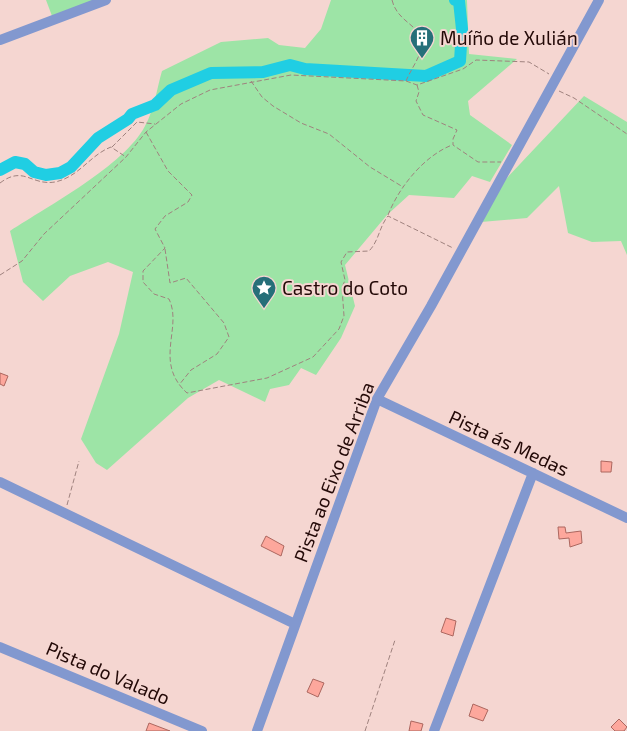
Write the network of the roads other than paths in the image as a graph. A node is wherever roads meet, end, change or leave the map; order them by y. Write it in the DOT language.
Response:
graph roads {
  1 [pos="106,0"];
  2 [pos="599,0"];
  3 [pos="0,40"];
  4 [pos="377,399"];
  5 [pos="533,474"];
  6 [pos="0,482"];
  7 [pos="626,514"];
  8 [pos="294,624"];
  9 [pos="0,647"];
  10 [pos="202,731"];
  11 [pos="257,731"];
  12 [pos="434,731"];
  1 -- 3 [label="street"];
  2 -- 4 [label="street, Pista ao Eixo de Arriba"];
  4 -- 5 [label="street, Pista ás Medas"];
  4 -- 8 [label="street, Pista ao Eixo de Arriba"];
  5 -- 7 [label="street, Pista ás Medas"];
  5 -- 12 [label="street"];
  6 -- 8 [label="street"];
  8 -- 11 [label="street, Pista ao Eixo de Arriba"];
  9 -- 10 [label="street, Pista do Valado"];
}
